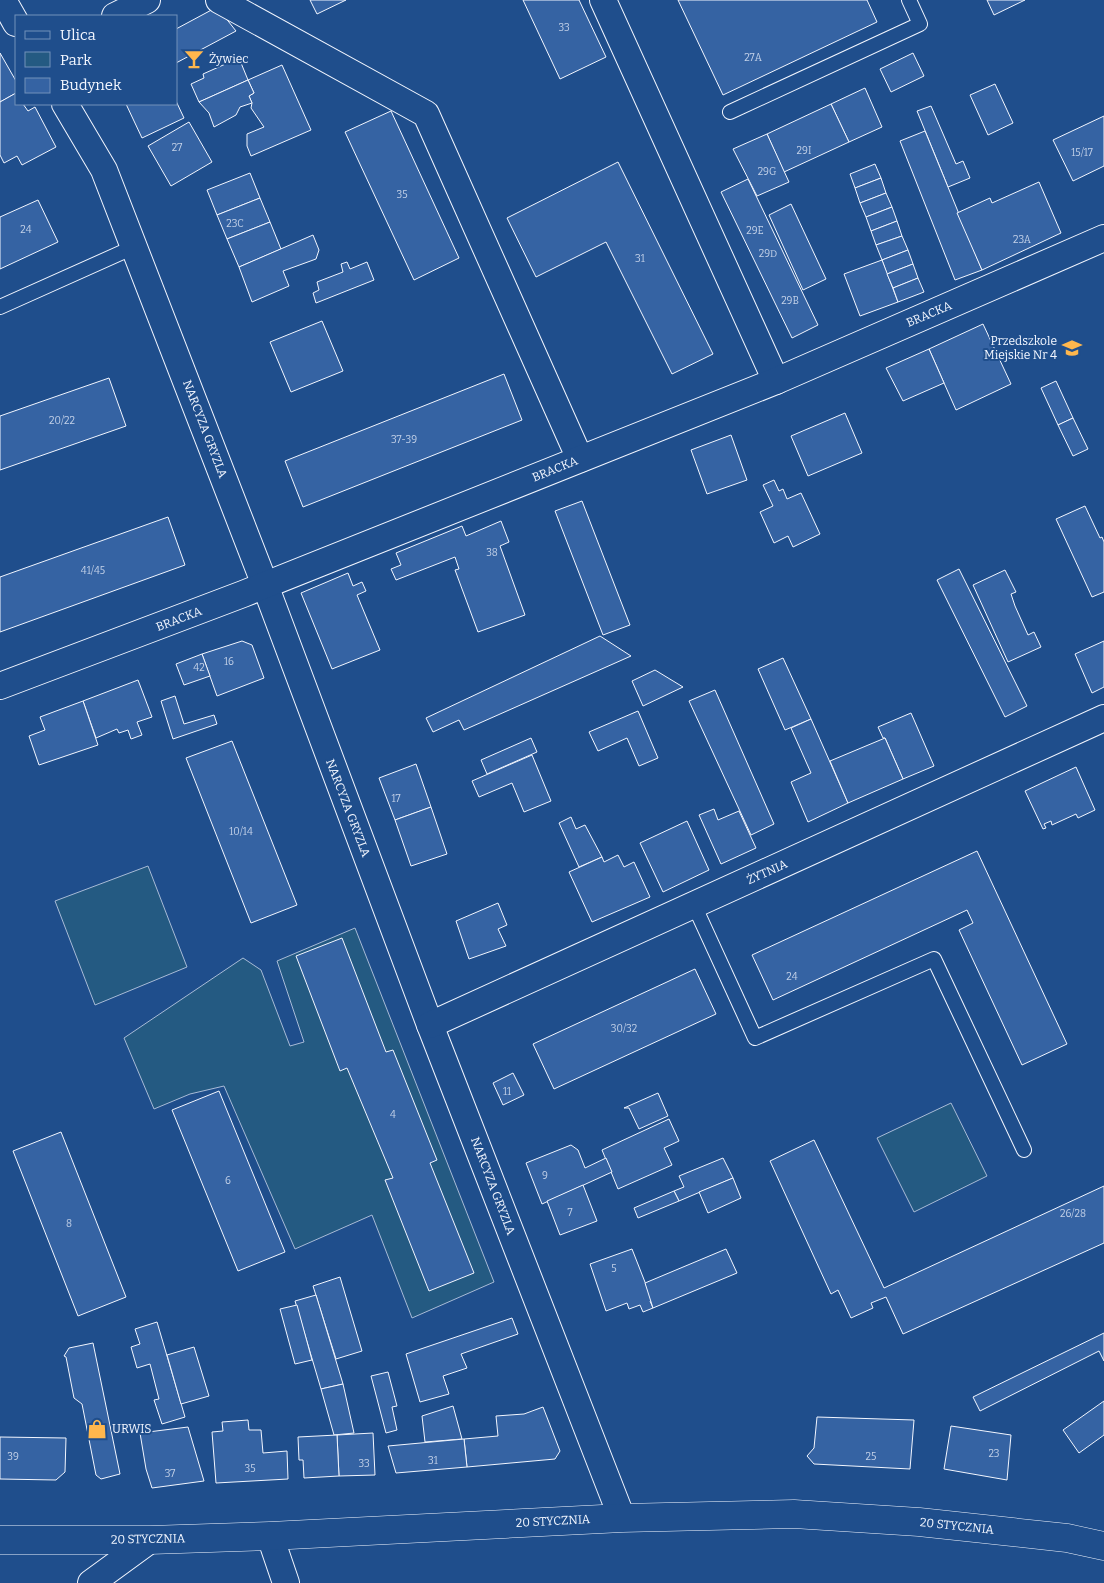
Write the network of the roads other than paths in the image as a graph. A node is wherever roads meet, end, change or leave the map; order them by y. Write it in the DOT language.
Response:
graph roads {
  1 [pos="3,0"];
  2 [pos="147,0"];
  3 [pos="219,0"];
  4 [pos="603,0"];
  5 [pos="909,0"];
  6 [pos="117,15"];
  7 [pos="15,21"];
  8 [pos="65,105"];
  9 [pos="730,112"];
  10 [pos="1104,238"];
  11 [pos="134,247"];
  12 [pos="0,307"];
  13 [pos="776,381"];
  14 [pos="580,459"];
  15 [pos="265,585"];
  16 [pos="0,686"];
  17 [pos="1104,718"];
  18 [pos="694,905"];
  19 [pos="430,1025"];
  20 [pos="1024,1150"];
  21 [pos="622,1518"];
  22 [pos="270,1536"];
  23 [pos="0,1540"];
  24 [pos="150,1540"];
  25 [pos="1104,1546"];
  26 [pos="91,1583"];
  27 [pos="286,1583"];
  1 -- 7 [label="street"];
  2 -- 6 [label="street"];
  3 -- 14 [label="street"];
  4 -- 13 [label="street"];
  5 -- 9 [label="lane"];
  8 -- 11 [label="street, NARCYZA GRYZLA"];
  10 -- 13 [label="street, BRACKA"];
  11 -- 12 [label="lane"];
  11 -- 15 [label="street, NARCYZA GRYZLA"];
  13 -- 14 [label="street, BRACKA"];
  14 -- 15 [label="street, BRACKA"];
  15 -- 16 [label="street, BRACKA"];
  15 -- 19 [label="street, NARCYZA GRYZLA"];
  17 -- 18 [label="street, ŻYTNIA"];
  18 -- 19 [label="street, ŻYTNIA"];
  18 -- 20 [label="lane"];
  19 -- 21 [label="street, NARCYZA GRYZLA"];
  21 -- 22 [label="street, 20 STYCZNIA"];
  21 -- 25 [label="street, 20 STYCZNIA"];
  22 -- 24 [label="street, 20 STYCZNIA"];
  22 -- 27 [label="street"];
  23 -- 24 [label="street, 20 STYCZNIA"];
  24 -- 26 [label="street"];
}
